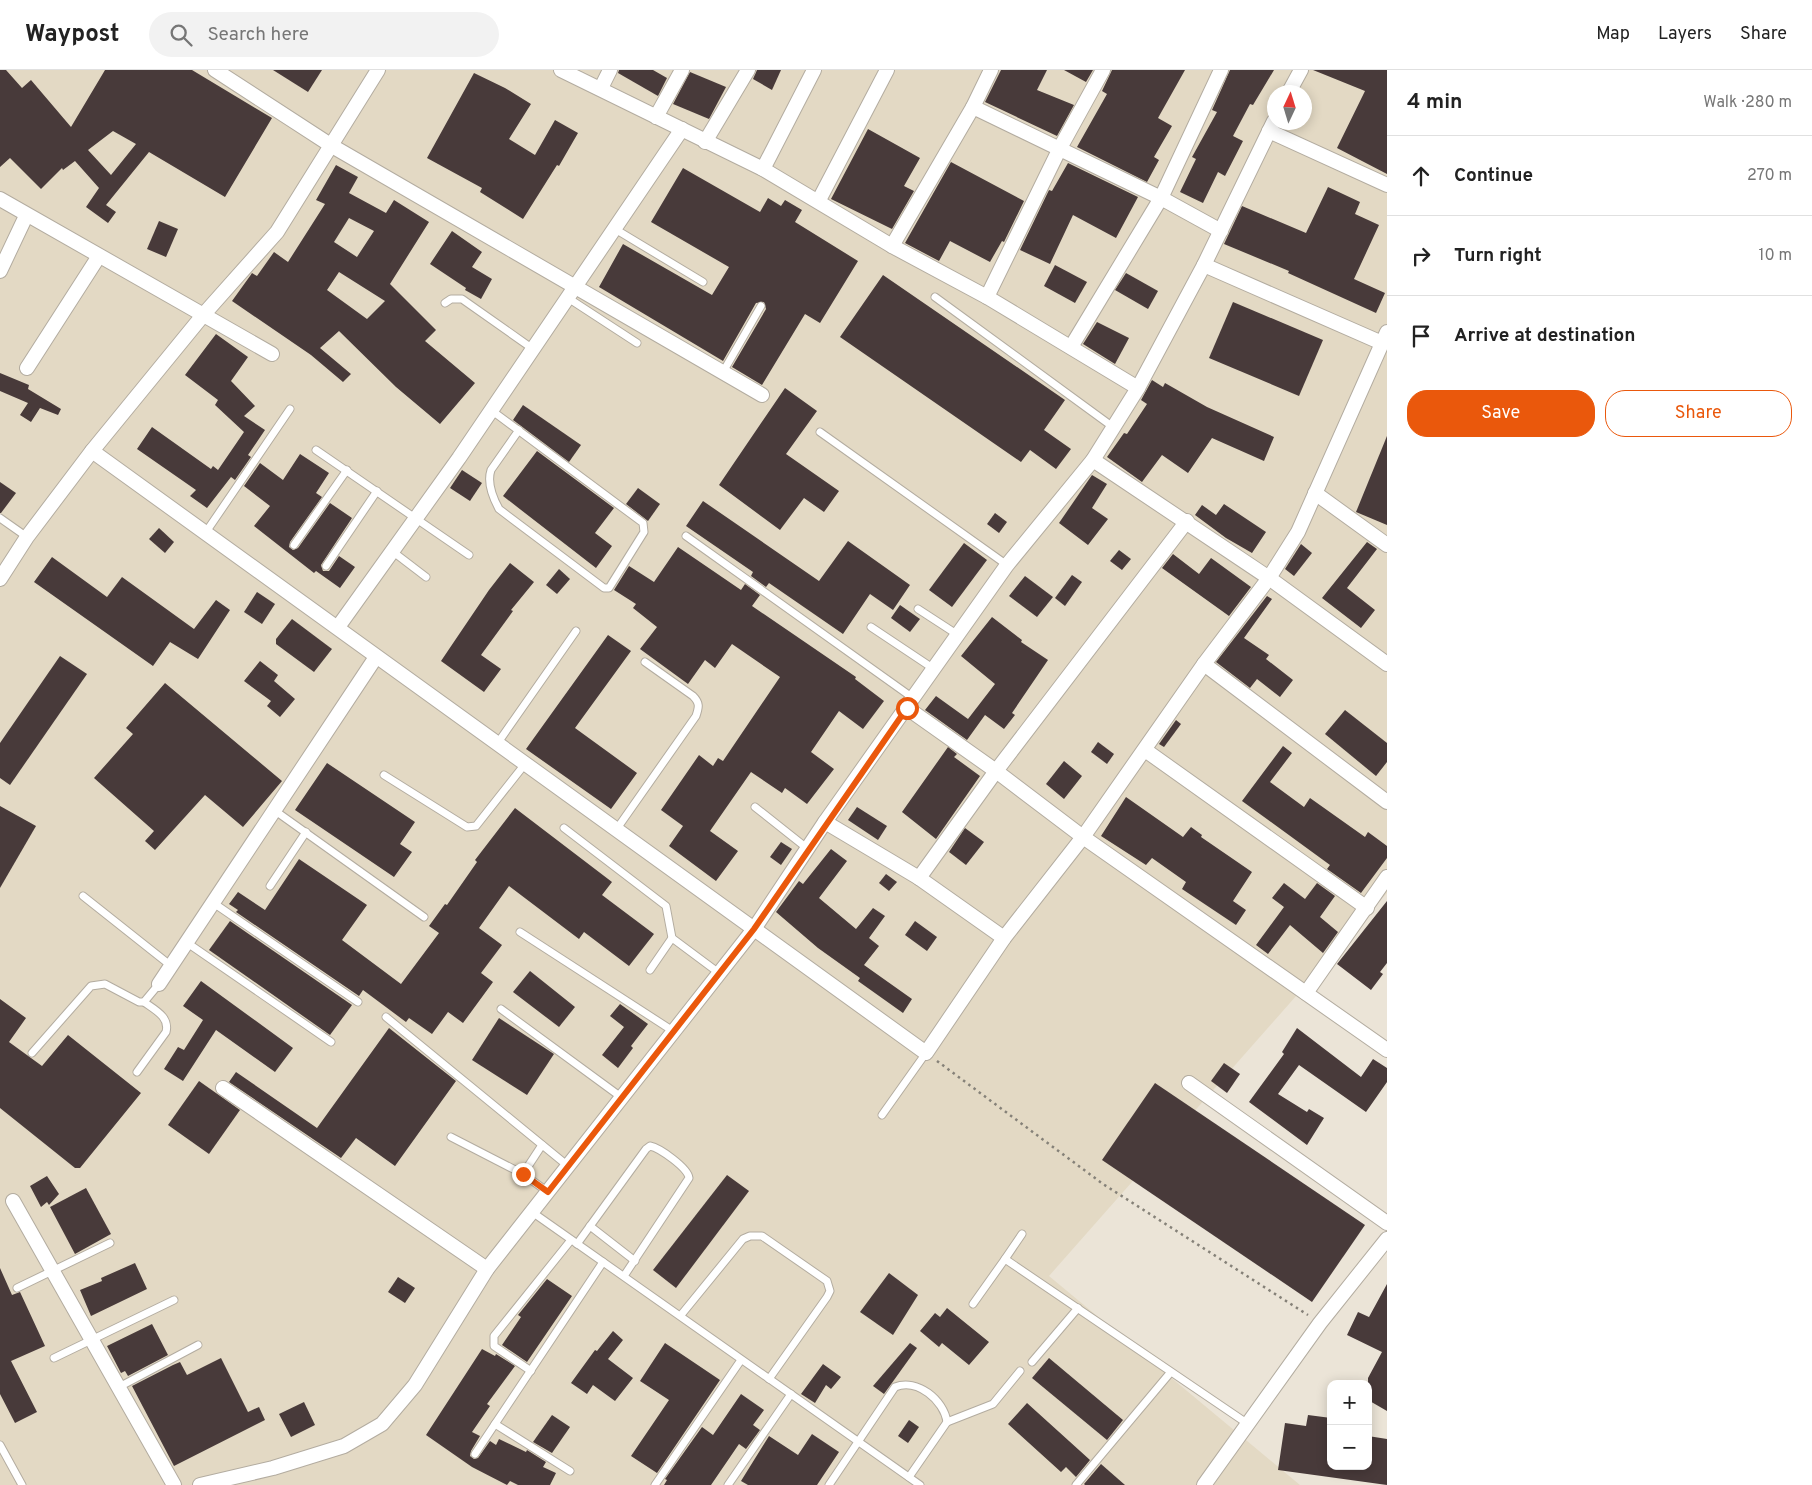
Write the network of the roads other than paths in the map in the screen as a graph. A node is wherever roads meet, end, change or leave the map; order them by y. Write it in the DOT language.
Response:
graph roads {
  1 [pos="215,70"];
  2 [pos="378,70"];
  3 [pos="561,70"];
  4 [pos="610,70"];
  5 [pos="682,70"];
  6 [pos="748,70"];
  7 [pos="814,70"];
  8 [pos="887,70"];
  9 [pos="991,70"];
  10 [pos="1103,70"];
  11 [pos="1221,70"];
  12 [pos="1301,70"];
  13 [pos="1293,85"];
  14 [pos="601,88"];
  15 [pos="973,108"];
  16 [pos="656,118"];
  17 [pos="682,130"];
  18 [pos="1270,130"];
  19 [pos="1280,130"];
  20 [pos="705,142"];
  21 [pos="332,146"];
  22 [pos="1060,148"];
  23 [pos="763,168"];
  24 [pos="1387,185"];
  25 [pos="1161,198"];
  26 [pos="0,199"];
  27 [pos="819,200"];
  28 [pos="26,216"];
  29 [pos="615,229"];
  30 [pos="1221,232"];
  31 [pos="892,246"];
  32 [pos="99,256"];
  33 [pos="1204,265"];
  34 [pos="0,271"];
  35 [pos="703,282"];
  36 [pos="572,292"];
  37 [pos="935,297"];
  38 [pos="987,298"];
  39 [pos="445,303"];
  40 [pos="761,306"];
  41 [pos="204,314"];
  42 [pos="1385,338"];
  43 [pos="636,343"];
  44 [pos="1071,347"];
  45 [pos="533,349"];
  46 [pos="272,354"];
  47 [pos="27,368"];
  48 [pos="723,372"];
  49 [pos="1138,388"];
  50 [pos="762,395"];
  51 [pos="290,409"];
  52 [pos="491,410"];
  53 [pos="1113,427"];
  54 [pos="519,430"];
  55 [pos="820,432"];
  56 [pos="316,450"];
  57 [pos="92,452"];
  58 [pos="1093,460"];
  59 [pos="347,470"];
  60 [pos="377,491"];
  61 [pos="1315,493"];
  62 [pos="416,517"];
  63 [pos="0,518"];
  64 [pos="1186,521"];
  65 [pos="206,532"];
  66 [pos="686,536"];
  67 [pos="27,538"];
  68 [pos="294,545"];
  69 [pos="1387,545"];
  70 [pos="392,551"];
  71 [pos="469,555"];
  72 [pos="1007,565"];
  73 [pos="326,566"];
  74 [pos="426,577"];
  75 [pos="1269,578"];
  76 [pos="0,579"];
  77 [pos="918,609"];
  78 [pos="338,627"];
  79 [pos="871,627"];
  80 [pos="576,631"];
  81 [pos="958,635"];
  82 [pos="376,657"];
  83 [pos="645,662"];
  84 [pos="1204,664"];
  85 [pos="1387,664"];
  86 [pos="934,669"];
  87 [pos="910,703"];
  88 [pos="497,744"];
  89 [pos="1145,750"];
  90 [pos="525,764"];
  91 [pos="996,770"];
  92 [pos="384,776"];
  93 [pos="1387,802"];
  94 [pos="755,807"];
  95 [pos="274,810"];
  96 [pos="826,822"];
  97 [pos="564,828"];
  98 [pos="616,830"];
  99 [pos="306,832"];
  100 [pos="1084,837"];
  101 [pos="808,849"];
  102 [pos="1387,877"];
  103 [pos="919,878"];
  104 [pos="270,886"];
  105 [pos="83,896"];
  106 [pos="212,902"];
  107 [pos="1367,908"];
  108 [pos="424,917"];
  109 [pos="754,929"];
  110 [pos="520,932"];
  111 [pos="672,938"];
  112 [pos="1004,938"];
  113 [pos="186,942"];
  114 [pos="170,965"];
  115 [pos="650,970"];
  116 [pos="719,973"];
  117 [pos="159,984"];
  118 [pos="1306,993"];
  119 [pos="144,1002"];
  120 [pos="358,1002"];
  121 [pos="501,1009"];
  122 [pos="386,1017"];
  123 [pos="673,1031"];
  124 [pos="331,1042"];
  125 [pos="1387,1050"];
  126 [pos="32,1053"];
  127 [pos="926,1053"];
  128 [pos="137,1072"];
  129 [pos="1189,1084"];
  130 [pos="223,1088"];
  131 [pos="621,1097"];
  132 [pos="882,1115"];
  133 [pos="451,1137"];
  134 [pos="542,1145"];
  135 [pos="568,1166"];
  136 [pos="523,1174"];
  137 [pos="548,1192"];
  138 [pos="13,1201"];
  139 [pos="532,1212"];
  140 [pos="1387,1223"];
  141 [pos="590,1226"];
  142 [pos="1022,1234"];
  143 [pos="1387,1239"];
  144 [pos="574,1242"];
  145 [pos="110,1243"];
  146 [pos="1005,1259"];
  147 [pos="635,1261"];
  148 [pos="603,1262"];
  149 [pos="487,1269"];
  150 [pos="53,1270"];
  151 [pos="624,1276"];
  152 [pos="17,1288"];
  153 [pos="174,1300"];
  154 [pos="973,1304"];
  155 [pos="1078,1308"];
  156 [pos="681,1315"];
  157 [pos="93,1340"];
  158 [pos="198,1345"];
  159 [pos="54,1358"];
  160 [pos="741,1360"];
  161 [pos="1032,1362"];
  162 [pos="531,1371"];
  163 [pos="1020,1371"];
  164 [pos="1170,1373"];
  165 [pos="769,1379"];
  166 [pos="119,1387"];
  167 [pos="791,1394"];
  168 [pos="947,1422"];
  169 [pos="495,1424"];
  170 [pos="1248,1424"];
  171 [pos="858,1441"];
  172 [pos="0,1445"];
  173 [pos="475,1454"];
  174 [pos="570,1471"];
  175 [pos="909,1477"];
  176 [pos="22,1485"];
  177 [pos="174,1485"];
  178 [pos="200,1485"];
  179 [pos="656,1485"];
  180 [pos="728,1485"];
  181 [pos="829,1485"];
  182 [pos="920,1485"];
  183 [pos="1076,1485"];
  184 [pos="1204,1485"];
  1 -- 21 [label="street"];
  2 -- 21 [label="street"];
  3 -- 14 [label="street"];
  4 -- 14 [label="street"];
  5 -- 16 [label="street"];
  6 -- 20 [label="street"];
  7 -- 23 [label="street"];
  8 -- 27 [label="street"];
  9 -- 15 [label="street"];
  10 -- 22 [label="street"];
  11 -- 25 [label="street"];
  12 -- 13 [label="street"];
  14 -- 16 [label="street"];
  15 -- 22 [label="street"];
  15 -- 31 [label="street"];
  16 -- 17 [label="street"];
  17 -- 20 [label="street"];
  17 -- 29 [label="street"];
  18 -- 30 [label="street"];
  19 -- 24 [label="street"];
  20 -- 23 [label="street"];
  21 -- 36 [label="street"];
  21 -- 41 [label="street"];
  22 -- 25 [label="street"];
  22 -- 38 [label="street"];
  23 -- 27 [label="street"];
  25 -- 30 [label="street"];
  25 -- 44 [label="street"];
  26 -- 28 [label="street"];
  27 -- 31 [label="street"];
  28 -- 32 [label="street"];
  28 -- 34 [label="street"];
  29 -- 35 [label="lane"];
  29 -- 36 [label="street"];
  30 -- 33 [label="street"];
  31 -- 38 [label="street"];
  32 -- 41 [label="street"];
  32 -- 47 [label="street"];
  33 -- 42 [label="street"];
  33 -- 49 [label="street"];
  36 -- 43 [label="lane"];
  36 -- 45 [label="street"];
  36 -- 48 [label="street"];
  37 -- 53 [label="lane"];
  38 -- 44 [label="street"];
  39 -- 45 [label="lane"];
  40 -- 48 [label="lane"];
  41 -- 46 [label="street"];
  41 -- 57 [label="street"];
  42 -- 61 [label="street"];
  44 -- 49 [label="street"];
  45 -- 52 [label="street"];
  48 -- 50 [label="street"];
  49 -- 53 [label="street"];
  51 -- 65 [label="lane"];
  52 -- 54 [label="lane"];
  52 -- 62 [label="street"];
  53 -- 58 [label="street"];
  54 -- 54 [label="lane"];
  55 -- 72 [label="lane"];
  56 -- 59 [label="lane"];
  57 -- 65 [label="street"];
  57 -- 67 [label="street"];
  58 -- 64 [label="street"];
  58 -- 72 [label="street"];
  59 -- 60 [label="lane"];
  59 -- 68 [label="lane"];
  60 -- 62 [label="lane"];
  60 -- 73 [label="lane"];
  61 -- 69 [label="street"];
  61 -- 75 [label="street"];
  62 -- 70 [label="street"];
  62 -- 71 [label="lane"];
  63 -- 67 [label="lane"];
  64 -- 75 [label="street"];
  64 -- 91 [label="street"];
  65 -- 78 [label="street"];
  66 -- 87 [label="lane"];
  67 -- 76 [label="street"];
  70 -- 74 [label="lane"];
  70 -- 78 [label="street"];
  72 -- 81 [label="street"];
  75 -- 84 [label="street"];
  75 -- 85 [label="street"];
  77 -- 81 [label="lane"];
  78 -- 82 [label="street"];
  79 -- 86 [label="lane"];
  80 -- 88 [label="lane"];
  81 -- 86 [label="street"];
  82 -- 88 [label="street"];
  82 -- 95 [label="street"];
  83 -- 98 [label="lane"];
  84 -- 89 [label="street"];
  84 -- 93 [label="street"];
  86 -- 87 [label="street"];
  87 -- 91 [label="street"];
  87 -- 96 [label="street"];
  88 -- 90 [label="street"];
  89 -- 100 [label="street"];
  89 -- 107 [label="street"];
  90 -- 92 [label="lane"];
  90 -- 98 [label="street"];
  91 -- 100 [label="street"];
  91 -- 103 [label="street"];
  94 -- 101 [label="lane"];
  95 -- 99 [label="lane"];
  95 -- 106 [label="street"];
  96 -- 101 [label="street"];
  96 -- 103 [label="street"];
  97 -- 111 [label="lane"];
  98 -- 109 [label="street"];
  99 -- 104 [label="lane"];
  99 -- 108 [label="lane"];
  100 -- 112 [label="street"];
  100 -- 118 [label="street"];
  101 -- 109 [label="street"];
  102 -- 107 [label="street"];
  103 -- 112 [label="street"];
  105 -- 114 [label="lane"];
  106 -- 113 [label="street"];
  106 -- 120 [label="lane"];
  107 -- 118 [label="street"];
  109 -- 116 [label="street"];
  109 -- 127 [label="street"];
  110 -- 123 [label="lane"];
  111 -- 115 [label="lane"];
  111 -- 116 [label="lane"];
  112 -- 127 [label="street"];
  113 -- 114 [label="street"];
  113 -- 124 [label="lane"];
  114 -- 117 [label="street"];
  116 -- 123 [label="street"];
  117 -- 119 [label="lane"];
  118 -- 125 [label="street"];
  119 -- 126 [label="lane"];
  119 -- 128 [label="lane"];
  121 -- 131 [label="lane"];
  122 -- 134 [label="lane"];
  123 -- 131 [label="street"];
  127 -- 132 [label="lane"];
  129 -- 140 [label="street"];
  130 -- 149 [label="street"];
  131 -- 135 [label="street"];
  133 -- 136 [label="lane"];
  134 -- 135 [label="lane"];
  134 -- 136 [label="lane"];
  135 -- 137 [label="street"];
  136 -- 137 [label="lane"];
  137 -- 139 [label="street"];
  138 -- 150 [label="street"];
  139 -- 144 [label="lane"];
  139 -- 149 [label="street"];
  141 -- 144 [label="lane"];
  141 -- 147 [label="lane"];
  141 -- 147 [label="lane"];
  142 -- 146 [label="lane"];
  143 -- 170 [label="street"];
  144 -- 148 [label="lane"];
  144 -- 162 [label="lane"];
  145 -- 150 [label="lane"];
  146 -- 154 [label="lane"];
  146 -- 155 [label="lane"];
  147 -- 151 [label="lane"];
  148 -- 151 [label="lane"];
  148 -- 162 [label="lane"];
  149 -- 178 [label="street"];
  150 -- 152 [label="lane"];
  150 -- 157 [label="street"];
  151 -- 156 [label="lane"];
  153 -- 157 [label="lane"];
  155 -- 161 [label="lane"];
  155 -- 164 [label="lane"];
  156 -- 160 [label="lane"];
  156 -- 165 [label="lane"];
  157 -- 159 [label="lane"];
  157 -- 166 [label="street"];
  158 -- 166 [label="lane"];
  160 -- 165 [label="lane"];
  160 -- 179 [label="lane"];
  162 -- 169 [label="lane"];
  163 -- 168 [label="lane"];
  164 -- 170 [label="lane"];
  164 -- 183 [label="lane"];
  165 -- 167 [label="lane"];
  166 -- 177 [label="street"];
  167 -- 171 [label="lane"];
  167 -- 180 [label="lane"];
  168 -- 171 [label="lane"];
  168 -- 175 [label="lane"];
  169 -- 173 [label="lane"];
  169 -- 174 [label="lane"];
  170 -- 184 [label="street"];
  171 -- 175 [label="lane"];
  171 -- 181 [label="lane"];
  172 -- 176 [label="lane"];
  175 -- 182 [label="lane"];
}
